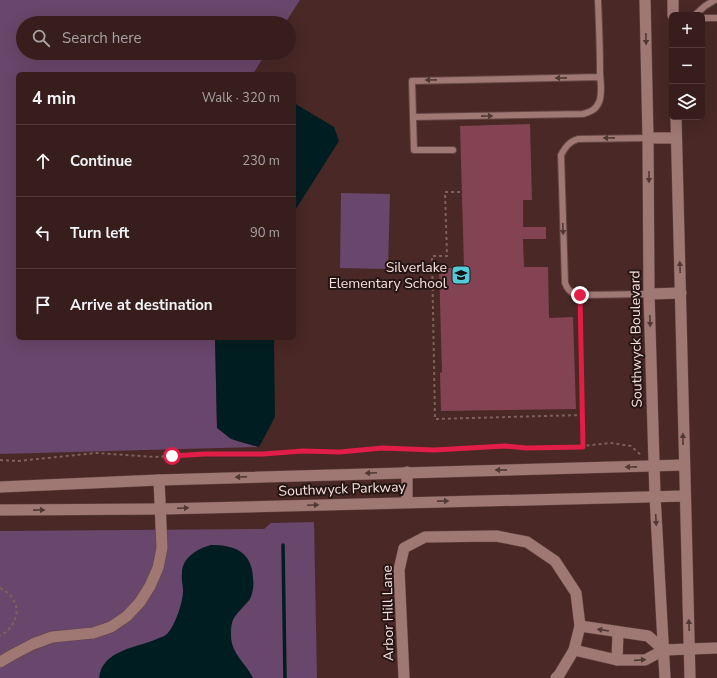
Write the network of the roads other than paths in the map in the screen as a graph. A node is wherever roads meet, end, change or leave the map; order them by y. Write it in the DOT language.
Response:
graph roads {
  1 [pos="598,0"];
  2 [pos="645,0"];
  3 [pos="673,0"];
  4 [pos="716,0"];
  5 [pos="673,12"];
  6 [pos="698,12"];
  7 [pos="705,18"];
  8 [pos="717,18"];
  9 [pos="600,77"];
  10 [pos="413,117"];
  11 [pos="676,120"];
  12 [pos="648,138"];
  13 [pos="676,138"];
  14 [pos="453,150"];
  15 [pos="681,293"];
  16 [pos="649,294"];
  17 [pos="654,466"];
  18 [pos="684,466"];
  19 [pos="407,472"];
  20 [pos="159,480"];
  21 [pos="0,488"];
  22 [pos="655,496"];
  23 [pos="685,496"];
  24 [pos="408,502"];
  25 [pos="161,509"];
  26 [pos="0,510"];
  27 [pos="580,626"];
  28 [pos="618,632"];
  29 [pos="717,648"];
  30 [pos="690,649"];
  31 [pos="574,650"];
  32 [pos="664,650"];
  33 [pos="617,660"];
  34 [pos="0,662"];
  35 [pos="404,678"];
  36 [pos="556,678"];
  37 [pos="664,678"];
  38 [pos="690,678"];
  1 -- 9 [label="lane"];
  2 -- 12 [label="street, Southwyck Boulevard, one-way"];
  3 -- 5 [label="street"];
  4 -- 6 [label="lane"];
  7 -- 8 [label="lane"];
  10 -- 9 [label="lane, one-way"];
  9 -- 10 [label="lane, one-way"];
  10 -- 14 [label="lane"];
  11 -- 13 [label="street"];
  12 -- 13 [label="street"];
  12 -- 16 [label="street, Southwyck Boulevard, one-way"];
  12 -- 16 [label="lane, one-way"];
  15 -- 13 [label="street, one-way"];
  15 -- 16 [label="street"];
  18 -- 15 [label="street, one-way"];
  16 -- 17 [label="street, Southwyck Boulevard, one-way"];
  17 -- 18 [label="street, Southwyck Parkway"];
  17 -- 19 [label="street, Southwyck Parkway, one-way"];
  17 -- 22 [label="street, Southwyck Boulevard"];
  18 -- 23 [label="street"];
  19 -- 20 [label="street, Southwyck Parkway, one-way"];
  19 -- 24 [label="street"];
  20 -- 21 [label="street, Southwyck Parkway"];
  20 -- 25 [label="street"];
  22 -- 23 [label="street, Southwyck Parkway"];
  24 -- 22 [label="street, Southwyck Parkway, one-way"];
  22 -- 32 [label="street, Southwyck Boulevard, one-way"];
  30 -- 23 [label="street, one-way"];
  25 -- 24 [label="street, Southwyck Parkway, one-way"];
  26 -- 25 [label="street, Southwyck Parkway, one-way"];
  25 -- 34 [label="street"];
  28 -- 27 [label="street, one-way"];
  27 -- 31 [label="street"];
  27 -- 35 [label="street, Arbor Hill Lane"];
  28 -- 32 [label="street"];
  28 -- 33 [label="street"];
  29 -- 30 [label="street"];
  30 -- 32 [label="street"];
  30 -- 38 [label="street"];
  31 -- 33 [label="street"];
  31 -- 36 [label="street"];
  33 -- 32 [label="street, one-way"];
  32 -- 37 [label="street, Southwyck Boulevard"];
}
